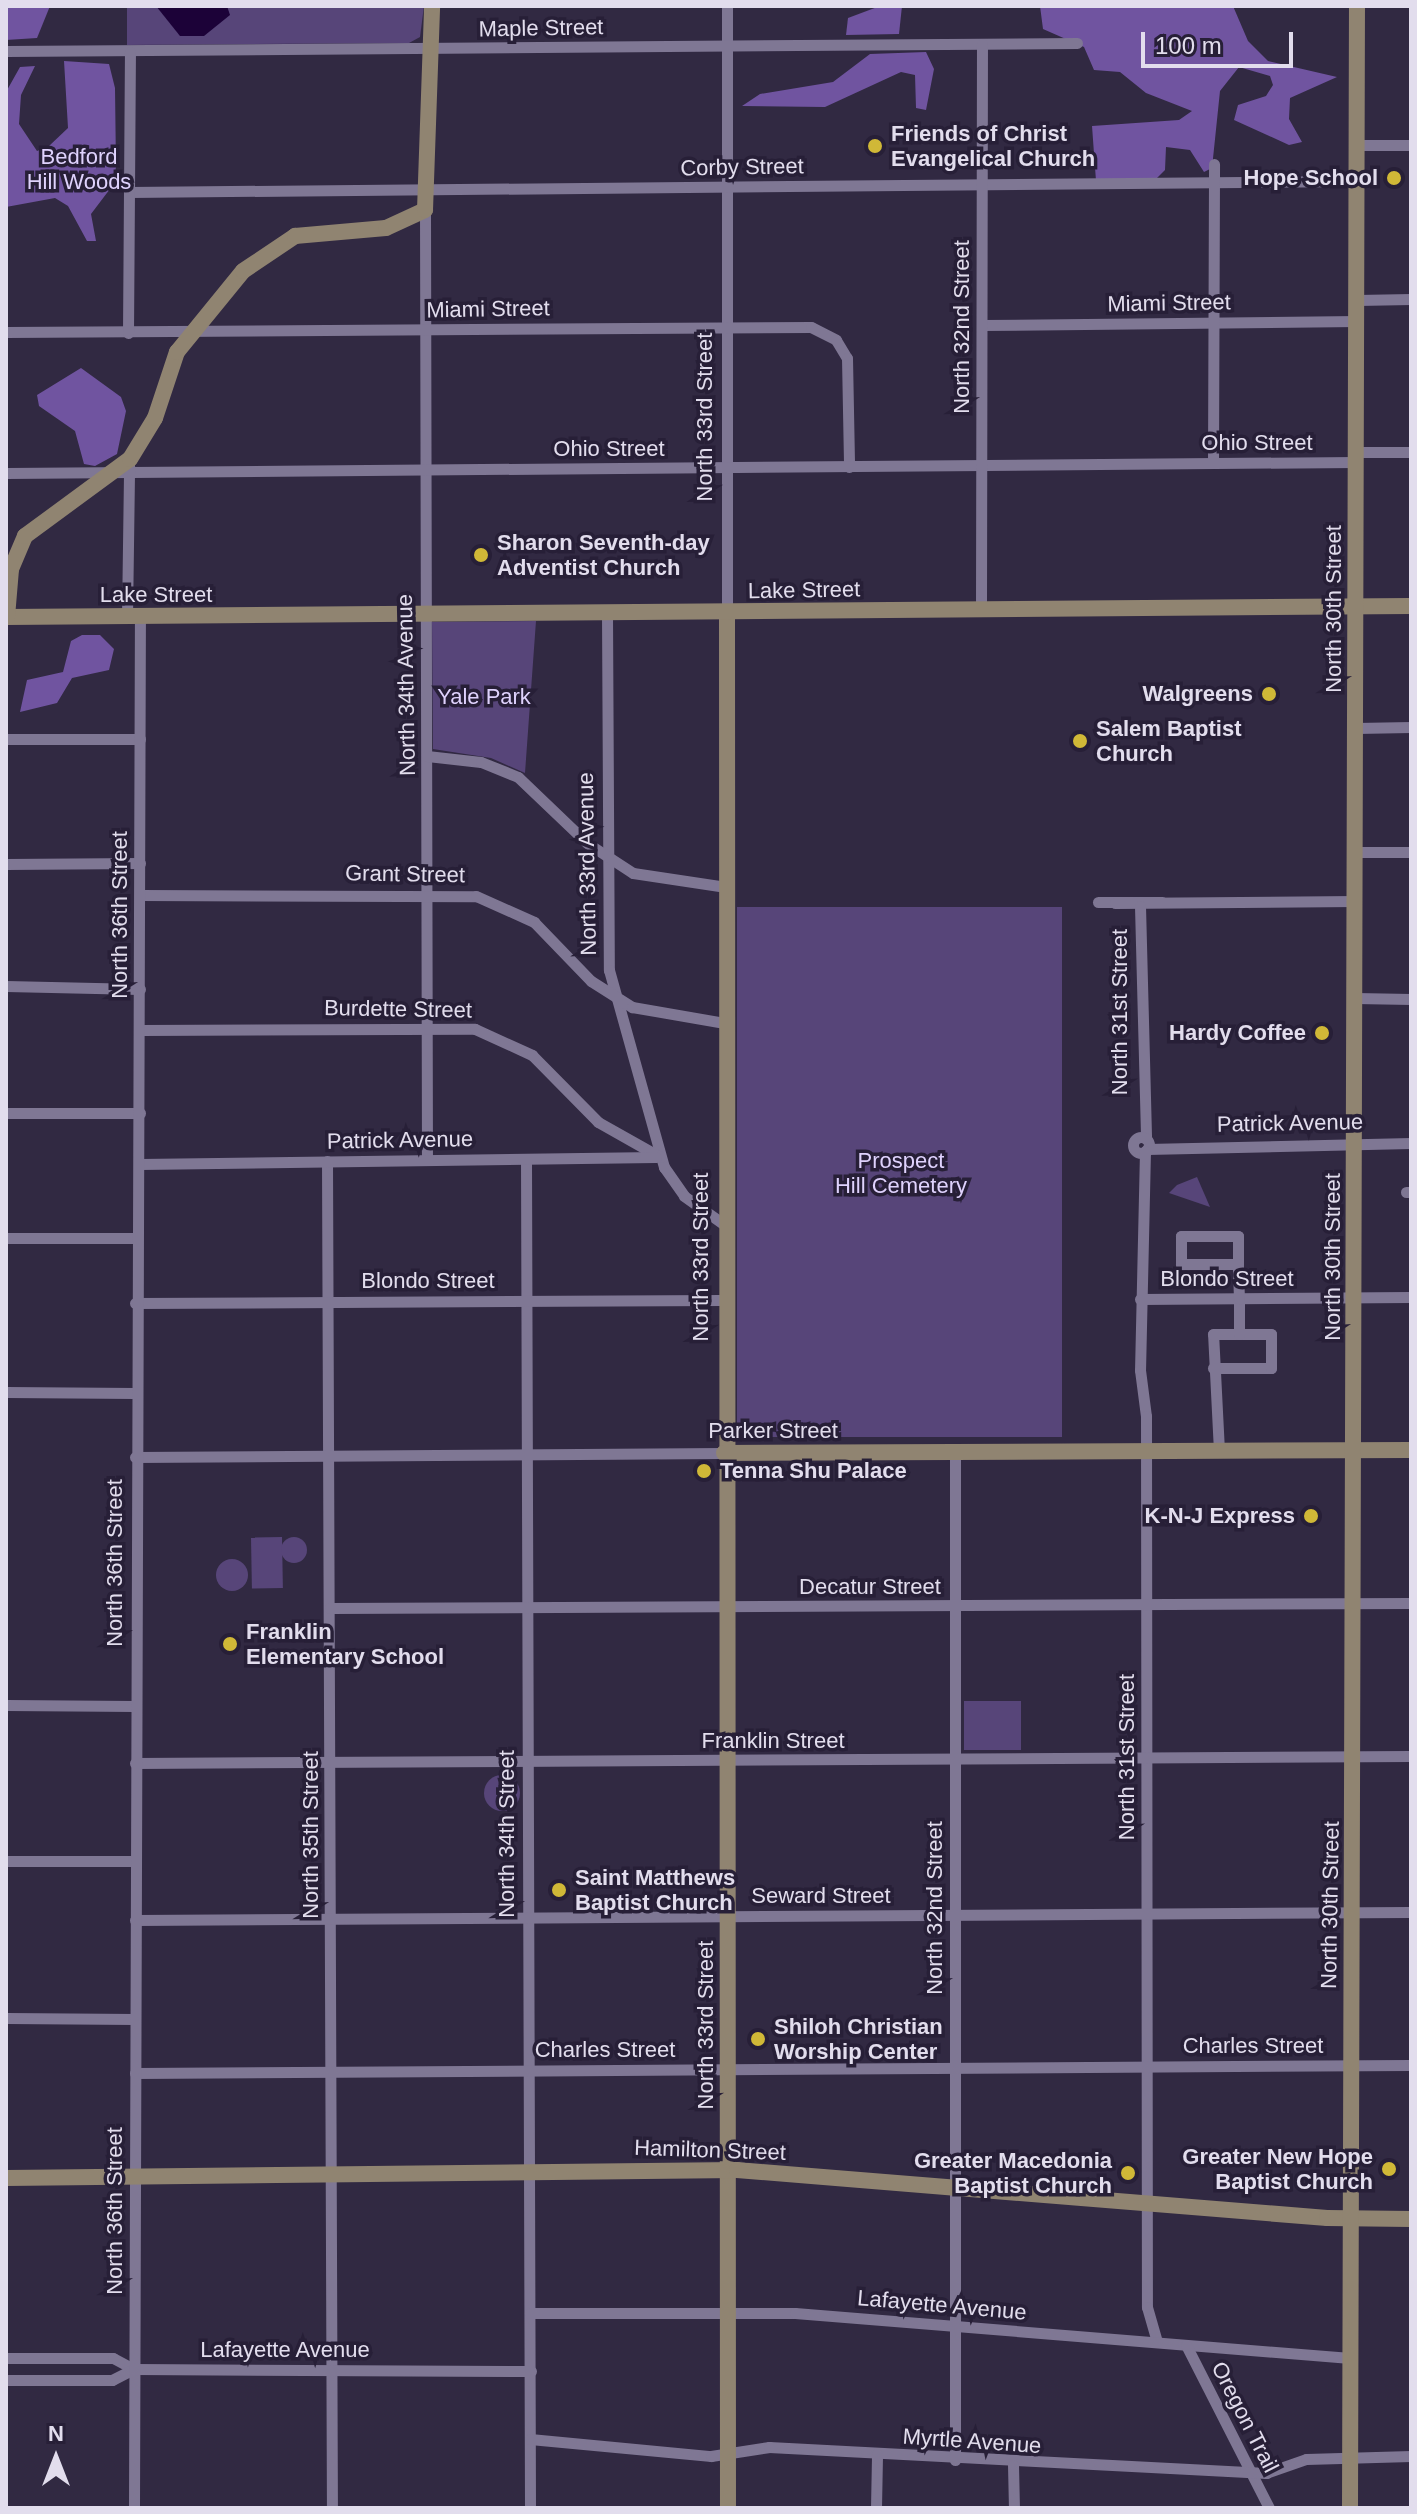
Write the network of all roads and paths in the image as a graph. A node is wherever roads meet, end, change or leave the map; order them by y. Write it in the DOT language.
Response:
graph roads {
  1 [pos="432,6"];
  2 [pos="727,6"];
  3 [pos="1357,6"];
  4 [pos="1077,43"];
  5 [pos="982,44"];
  6 [pos="727,46"];
  7 [pos="428,50"];
  8 [pos="6,51"];
  9 [pos="130,52"];
  10 [pos="1357,145"];
  11 [pos="1411,145"];
  12 [pos="1214,164"];
  13 [pos="1357,181"];
  14 [pos="1214,183"];
  15 [pos="982,185"];
  16 [pos="727,187"];
  17 [pos="425,189"];
  18 [pos="129,192"];
  19 [pos="425,210"];
  20 [pos="1411,299"];
  21 [pos="1357,300"];
  22 [pos="1357,321"];
  23 [pos="1214,323"];
  24 [pos="982,325"];
  25 [pos="727,327"];
  26 [pos="425,330"];
  27 [pos="6,332"];
  28 [pos="191,332"];
  29 [pos="128,333"];
  30 [pos="1411,452"];
  31 [pos="1356,457"];
  32 [pos="1213,463"];
  33 [pos="982,465"];
  34 [pos="129,466"];
  35 [pos="849,467"];
  36 [pos="727,468"];
  37 [pos="425,470"];
  38 [pos="6,473"];
  39 [pos="108,473"];
  40 [pos="1411,606"];
  41 [pos="1356,607"];
  42 [pos="981,610"];
  43 [pos="727,612"];
  44 [pos="607,614"];
  45 [pos="426,615"];
  46 [pos="6,617"];
  47 [pos="133,617"];
  48 [pos="6,626"];
  49 [pos="1411,727"];
  50 [pos="1356,728"];
  51 [pos="6,739"];
  52 [pos="140,739"];
  53 [pos="427,756"];
  54 [pos="1356,852"];
  55 [pos="1411,852"];
  56 [pos="606,858"];
  57 [pos="140,863"];
  58 [pos="6,864"];
  59 [pos="726,887"];
  60 [pos="427,891"];
  61 [pos="140,895"];
  62 [pos="1356,901"];
  63 [pos="1098,902"];
  64 [pos="1162,902"];
  65 [pos="1115,903"];
  66 [pos="1140,906"];
  67 [pos="6,986"];
  68 [pos="140,989"];
  69 [pos="1355,998"];
  70 [pos="616,999"];
  71 [pos="1411,999"];
  72 [pos="725,1023"];
  73 [pos="427,1026"];
  74 [pos="140,1030"];
  75 [pos="6,1113"];
  76 [pos="140,1113"];
  77 [pos="1354,1143"];
  78 [pos="1411,1143"];
  79 [pos="1142,1145"];
  80 [pos="660,1157"];
  81 [pos="526,1159"];
  82 [pos="427,1160"];
  83 [pos="327,1161"];
  84 [pos="140,1164"];
  85 [pos="722,1223"];
  86 [pos="6,1238"];
  87 [pos="137,1238"];
  88 [pos="1238,1264"];
  89 [pos="1411,1297"];
  90 [pos="1355,1298"];
  91 [pos="1140,1299"];
  92 [pos="1239,1299"];
  93 [pos="722,1300"];
  94 [pos="526,1301"];
  95 [pos="329,1302"];
  96 [pos="135,1303"];
  97 [pos="1239,1334"];
  98 [pos="1213,1368"];
  99 [pos="6,1392"];
  100 [pos="135,1393"];
  101 [pos="1411,1450"];
  102 [pos="1219,1451"];
  103 [pos="1356,1451"];
  104 [pos="955,1452"];
  105 [pos="1146,1452"];
  106 [pos="724,1453"];
  107 [pos="527,1455"];
  108 [pos="329,1456"];
  109 [pos="135,1457"];
  110 [pos="1355,1603"];
  111 [pos="1411,1603"];
  112 [pos="1147,1605"];
  113 [pos="955,1606"];
  114 [pos="330,1608"];
  115 [pos="527,1608"];
  116 [pos="725,1608"];
  117 [pos="6,1705"];
  118 [pos="135,1706"];
  119 [pos="1355,1756"];
  120 [pos="1411,1756"];
  121 [pos="1147,1758"];
  122 [pos="955,1760"];
  123 [pos="527,1762"];
  124 [pos="727,1762"];
  125 [pos="135,1763"];
  126 [pos="331,1763"];
  127 [pos="6,1861"];
  128 [pos="135,1861"];
  129 [pos="1351,1912"];
  130 [pos="1411,1912"];
  131 [pos="1146,1914"];
  132 [pos="727,1916"];
  133 [pos="955,1916"];
  134 [pos="527,1917"];
  135 [pos="332,1919"];
  136 [pos="135,1920"];
  137 [pos="6,2018"];
  138 [pos="135,2019"];
  139 [pos="1351,2065"];
  140 [pos="1411,2065"];
  141 [pos="1147,2066"];
  142 [pos="955,2068"];
  143 [pos="728,2069"];
  144 [pos="529,2070"];
  145 [pos="332,2071"];
  146 [pos="135,2073"];
  147 [pos="729,2169"];
  148 [pos="530,2170"];
  149 [pos="333,2174"];
  150 [pos="135,2175"];
  151 [pos="6,2178"];
  152 [pos="954,2188"];
  153 [pos="1146,2203"];
  154 [pos="1350,2219"];
  155 [pos="1411,2219"];
  156 [pos="729,2312"];
  157 [pos="530,2313"];
  158 [pos="954,2326"];
  159 [pos="1157,2342"];
  160 [pos="1186,2345"];
  161 [pos="6,2358"];
  162 [pos="1350,2358"];
  163 [pos="134,2369"];
  164 [pos="332,2370"];
  165 [pos="531,2371"];
  166 [pos="6,2380"];
  167 [pos="530,2439"];
  168 [pos="729,2453"];
  169 [pos="877,2454"];
  170 [pos="1350,2456"];
  171 [pos="1411,2456"];
  172 [pos="955,2460"];
  173 [pos="1013,2465"];
  174 [pos="1251,2473"];
  175 [pos="134,2508"];
  176 [pos="332,2508"];
  177 [pos="530,2508"];
  178 [pos="728,2508"];
  179 [pos="876,2508"];
  180 [pos="1014,2508"];
  181 [pos="1269,2508"];
  182 [pos="1350,2508"];
  1 -- 7 [label="main road"];
  2 -- 6 [label="street, North 33rd Street"];
  3 -- 10 [label="main road, North 30th Street"];
  4 -- 5 [label="street, Maple Street"];
  5 -- 6 [label="street, Maple Street"];
  5 -- 15 [label="street, North 32nd Street"];
  6 -- 7 [label="street, Maple Street"];
  6 -- 16 [label="street, North 33rd Street"];
  7 -- 9 [label="street, Maple Street"];
  7 -- 17 [label="main road"];
  8 -- 9 [label="street, Maple Street"];
  9 -- 18 [label="street"];
  10 -- 11 [label="street"];
  10 -- 13 [label="main road, North 30th Street"];
  12 -- 14 [label="street"];
  13 -- 14 [label="street, Corby Street"];
  13 -- 21 [label="main road, North 30th Street"];
  14 -- 15 [label="street, Corby Street"];
  14 -- 23 [label="street"];
  15 -- 16 [label="street, Corby Street"];
  15 -- 24 [label="street, North 32nd Street"];
  16 -- 17 [label="street, Corby Street"];
  16 -- 25 [label="street, North 33rd Street"];
  17 -- 18 [label="street, Corby Street"];
  17 -- 19 [label="main road"];
  18 -- 29 [label="street"];
  19 -- 26 [label="street, North 34th Avenue"];
  19 -- 28 [label="main road"];
  20 -- 21 [label="street"];
  21 -- 22 [label="main road, North 30th Street"];
  22 -- 23 [label="street, Miami Street"];
  22 -- 31 [label="main road, North 30th Street"];
  23 -- 24 [label="street, Miami Street"];
  23 -- 32 [label="street"];
  24 -- 33 [label="street, North 32nd Street"];
  25 -- 26 [label="street, Miami Street"];
  25 -- 35 [label="street, Miami Street"];
  25 -- 36 [label="street, North 33rd Street"];
  26 -- 28 [label="street, Miami Street"];
  26 -- 37 [label="street, North 34th Avenue"];
  27 -- 29 [label="street, Miami Street"];
  28 -- 29 [label="street, Miami Street"];
  28 -- 34 [label="main road"];
  30 -- 31 [label="street, Ohio Street"];
  31 -- 32 [label="street, Ohio Street"];
  31 -- 41 [label="main road, North 30th Street"];
  32 -- 33 [label="street, Ohio Street"];
  33 -- 35 [label="street, Ohio Street"];
  33 -- 42 [label="street, North 32nd Street"];
  34 -- 37 [label="street, Ohio Street"];
  34 -- 39 [label="main road"];
  34 -- 47 [label="street, North 36th Street"];
  35 -- 36 [label="street, Ohio Street"];
  36 -- 37 [label="street, Ohio Street"];
  36 -- 43 [label="street, North 33rd Street"];
  37 -- 45 [label="street, North 34th Avenue"];
  38 -- 39 [label="street"];
  39 -- 46 [label="main road"];
  40 -- 41 [label="main road, Lake Street"];
  41 -- 42 [label="main road, Lake Street"];
  41 -- 50 [label="main road, North 30th Street"];
  42 -- 43 [label="main road, Lake Street"];
  43 -- 44 [label="main road, Lake Street"];
  43 -- 59 [label="main road, North 33rd Street"];
  44 -- 45 [label="main road, Lake Street"];
  44 -- 56 [label="street, North 33rd Avenue"];
  45 -- 47 [label="main road, Lake Street"];
  45 -- 53 [label="street, North 34th Avenue"];
  46 -- 47 [label="main road, Lake Street"];
  46 -- 48 [label="street"];
  47 -- 52 [label="street, North 36th Street"];
  49 -- 50 [label="street"];
  50 -- 54 [label="main road, North 30th Street"];
  51 -- 52 [label="street"];
  52 -- 57 [label="street, North 36th Street"];
  53 -- 56 [label="street"];
  53 -- 60 [label="street, North 34th Avenue"];
  54 -- 55 [label="street"];
  54 -- 62 [label="main road, North 30th Street"];
  56 -- 59 [label="street"];
  56 -- 70 [label="street, North 33rd Avenue"];
  57 -- 58 [label="street"];
  57 -- 61 [label="street, North 36th Street"];
  59 -- 72 [label="main road, North 33rd Street"];
  60 -- 61 [label="street, Grant Street"];
  60 -- 70 [label="street, Grant Street"];
  60 -- 73 [label="street, North 34th Avenue"];
  61 -- 68 [label="street, North 36th Street"];
  62 -- 64 [label="street"];
  62 -- 69 [label="main road, North 30th Street"];
  63 -- 65 [label="street"];
  64 -- 65 [label="street"];
  64 -- 66 [label="street"];
  65 -- 66 [label="street"];
  66 -- 79 [label="street, North 31st Street"];
  67 -- 68 [label="street"];
  68 -- 74 [label="street, North 36th Street"];
  69 -- 71 [label="street"];
  69 -- 77 [label="main road, North 30th Street"];
  70 -- 72 [label="street, Grant Street"];
  70 -- 80 [label="street, North 33rd Avenue"];
  72 -- 85 [label="main road, North 33rd Street"];
  73 -- 74 [label="street, Burdette Street"];
  73 -- 80 [label="street, Burdette Street"];
  73 -- 82 [label="street, North 34th Avenue"];
  74 -- 76 [label="street, North 36th Street"];
  75 -- 76 [label="street"];
  76 -- 84 [label="street, North 36th Street"];
  77 -- 78 [label="street, Patrick Avenue"];
  77 -- 79 [label="street, Patrick Avenue"];
  77 -- 90 [label="main road, North 30th Street"];
  79 -- 91 [label="street, North 31st Street"];
  80 -- 81 [label="street, Patrick Avenue"];
  80 -- 85 [label="street, North 33rd Avenue"];
  81 -- 82 [label="street, Patrick Avenue"];
  81 -- 94 [label="street, North 34th Street"];
  82 -- 83 [label="street, Patrick Avenue"];
  83 -- 84 [label="street, Patrick Avenue"];
  83 -- 95 [label="street, North 35th Street"];
  84 -- 87 [label="street, North 36th Street"];
  85 -- 93 [label="main road, North 33rd Street"];
  86 -- 87 [label="street"];
  87 -- 96 [label="street, North 36th Street"];
  88 -- 88 [label="street"];
  88 -- 92 [label="street"];
  89 -- 90 [label="street, Blondo Street"];
  90 -- 92 [label="street, Blondo Street"];
  90 -- 103 [label="main road, North 30th Street"];
  91 -- 92 [label="street, Blondo Street"];
  91 -- 105 [label="street, North 31st Street"];
  92 -- 97 [label="street"];
  93 -- 94 [label="street, Blondo Street"];
  93 -- 106 [label="main road, North 33rd Street"];
  94 -- 95 [label="street, Blondo Street"];
  94 -- 107 [label="street, North 34th Street"];
  95 -- 96 [label="street, Blondo Street"];
  95 -- 108 [label="street, North 35th Street"];
  96 -- 100 [label="street, North 36th Street"];
  97 -- 98 [label="street"];
  97 -- 98 [label="street"];
  98 -- 102 [label="street"];
  99 -- 100 [label="street"];
  100 -- 109 [label="street, North 36th Street"];
  101 -- 103 [label="main road, Parker Street"];
  102 -- 103 [label="main road, Parker Street"];
  102 -- 105 [label="main road, Parker Street"];
  103 -- 110 [label="main road, North 30th Street"];
  104 -- 105 [label="main road, Parker Street"];
  104 -- 106 [label="main road, Parker Street"];
  104 -- 113 [label="street, North 32nd Street"];
  105 -- 112 [label="street, North 31st Street"];
  106 -- 107 [label="street, Parker Street"];
  106 -- 116 [label="main road, North 33rd Street"];
  107 -- 108 [label="street, Parker Street"];
  107 -- 115 [label="street, North 34th Street"];
  108 -- 109 [label="street, Parker Street"];
  108 -- 114 [label="street, North 35th Street"];
  109 -- 118 [label="street, North 36th Street"];
  110 -- 111 [label="street, Decatur Street"];
  110 -- 112 [label="street, Decatur Street"];
  110 -- 119 [label="main road, North 30th Street"];
  112 -- 113 [label="street, Decatur Street"];
  112 -- 121 [label="street, North 31st Street"];
  113 -- 116 [label="street, Decatur Street"];
  113 -- 122 [label="street, North 32nd Street"];
  114 -- 115 [label="street, Decatur Street"];
  114 -- 126 [label="street, North 35th Street"];
  115 -- 116 [label="street, Decatur Street"];
  115 -- 123 [label="street, North 34th Street"];
  116 -- 124 [label="main road, North 33rd Street"];
  117 -- 118 [label="street"];
  118 -- 125 [label="street, North 36th Street"];
  119 -- 120 [label="street, Franklin Street"];
  119 -- 121 [label="street, Franklin Street"];
  119 -- 129 [label="main road, North 30th Street"];
  121 -- 122 [label="street, Franklin Street"];
  121 -- 131 [label="street, North 31st Street"];
  122 -- 124 [label="street, Franklin Street"];
  122 -- 133 [label="street, North 32nd Street"];
  123 -- 124 [label="street, Franklin Street"];
  123 -- 126 [label="street, Franklin Street"];
  123 -- 134 [label="street, North 34th Street"];
  124 -- 132 [label="main road, North 33rd Street"];
  125 -- 126 [label="street, Franklin Street"];
  125 -- 128 [label="street, North 36th Street"];
  126 -- 135 [label="street, North 35th Street"];
  127 -- 128 [label="street"];
  128 -- 136 [label="street, North 36th Street"];
  129 -- 130 [label="street, Seward Street"];
  129 -- 131 [label="street, Seward Street"];
  129 -- 139 [label="main road, North 30th Street"];
  131 -- 133 [label="street, Seward Street"];
  131 -- 141 [label="street, North 31st Street"];
  132 -- 133 [label="street, Seward Street"];
  132 -- 134 [label="street, Seward Street"];
  132 -- 143 [label="main road, North 33rd Street"];
  133 -- 142 [label="street, North 32nd Street"];
  134 -- 135 [label="street, Seward Street"];
  134 -- 144 [label="street, North 34th Street"];
  135 -- 136 [label="street, Seward Street"];
  135 -- 145 [label="street, North 35th Street"];
  136 -- 138 [label="street, North 36th Street"];
  137 -- 138 [label="street"];
  138 -- 146 [label="street, North 36th Street"];
  139 -- 140 [label="street, Charles Street"];
  139 -- 141 [label="street, Charles Street"];
  139 -- 154 [label="main road, North 30th Street"];
  141 -- 142 [label="street, Charles Street"];
  141 -- 153 [label="street, North 31st Street"];
  142 -- 143 [label="street, Charles Street"];
  142 -- 152 [label="street, North 32nd Street"];
  143 -- 144 [label="street, Charles Street"];
  143 -- 147 [label="main road, North 33rd Street"];
  144 -- 145 [label="street, Charles Street"];
  144 -- 148 [label="street, North 34th Street"];
  145 -- 146 [label="street, Charles Street"];
  145 -- 149 [label="street, North 35th Street"];
  146 -- 150 [label="street, North 36th Street"];
  147 -- 148 [label="main road, Hamilton Street"];
  147 -- 152 [label="main road, Hamilton Street"];
  147 -- 156 [label="main road, North 33rd Street"];
  148 -- 149 [label="main road, Hamilton Street"];
  148 -- 157 [label="street, North 34th Street"];
  149 -- 150 [label="main road, Hamilton Street"];
  149 -- 164 [label="street, North 35th Street"];
  150 -- 151 [label="main road, Hamilton Street"];
  150 -- 163 [label="street, North 36th Street"];
  152 -- 153 [label="main road, Hamilton Street"];
  152 -- 158 [label="street, North 32nd Street"];
  153 -- 154 [label="main road, Hamilton Street"];
  153 -- 159 [label="street, North 31st Street"];
  154 -- 155 [label="main road, Hamilton Street"];
  154 -- 162 [label="main road, North 30th Street"];
  156 -- 157 [label="street, Lafayette Avenue"];
  156 -- 158 [label="street, Lafayette Avenue"];
  156 -- 168 [label="main road, North 33rd Street"];
  157 -- 165 [label="street, North 34th Street"];
  158 -- 159 [label="street, Lafayette Avenue"];
  158 -- 172 [label="street, North 32nd Street"];
  159 -- 160 [label="street, Lafayette Avenue"];
  160 -- 162 [label="street, Lafayette Avenue"];
  160 -- 174 [label="street, Oregon Trail"];
  161 -- 163 [label="street, Lafayette Avenue"];
  162 -- 170 [label="main road, North 30th Street"];
  163 -- 164 [label="street, Lafayette Avenue"];
  163 -- 166 [label="street, Lafayette Avenue"];
  163 -- 175 [label="street, North 36th Street"];
  164 -- 165 [label="street, Lafayette Avenue"];
  164 -- 176 [label="street, North 35th Street"];
  165 -- 167 [label="street, North 34th Street"];
  167 -- 168 [label="street, Myrtle Avenue"];
  167 -- 177 [label="street, North 34th Street"];
  168 -- 169 [label="street, Myrtle Avenue"];
  168 -- 178 [label="main road, North 33rd Street"];
  169 -- 172 [label="street, Myrtle Avenue"];
  169 -- 179 [label="street"];
  170 -- 171 [label="street, Myrtle Avenue"];
  170 -- 174 [label="street, Myrtle Avenue"];
  170 -- 182 [label="main road, North 30th Street"];
  172 -- 173 [label="street, Myrtle Avenue"];
  173 -- 174 [label="street, Myrtle Avenue"];
  173 -- 180 [label="street"];
  174 -- 181 [label="street, Oregon Trail"];
}
